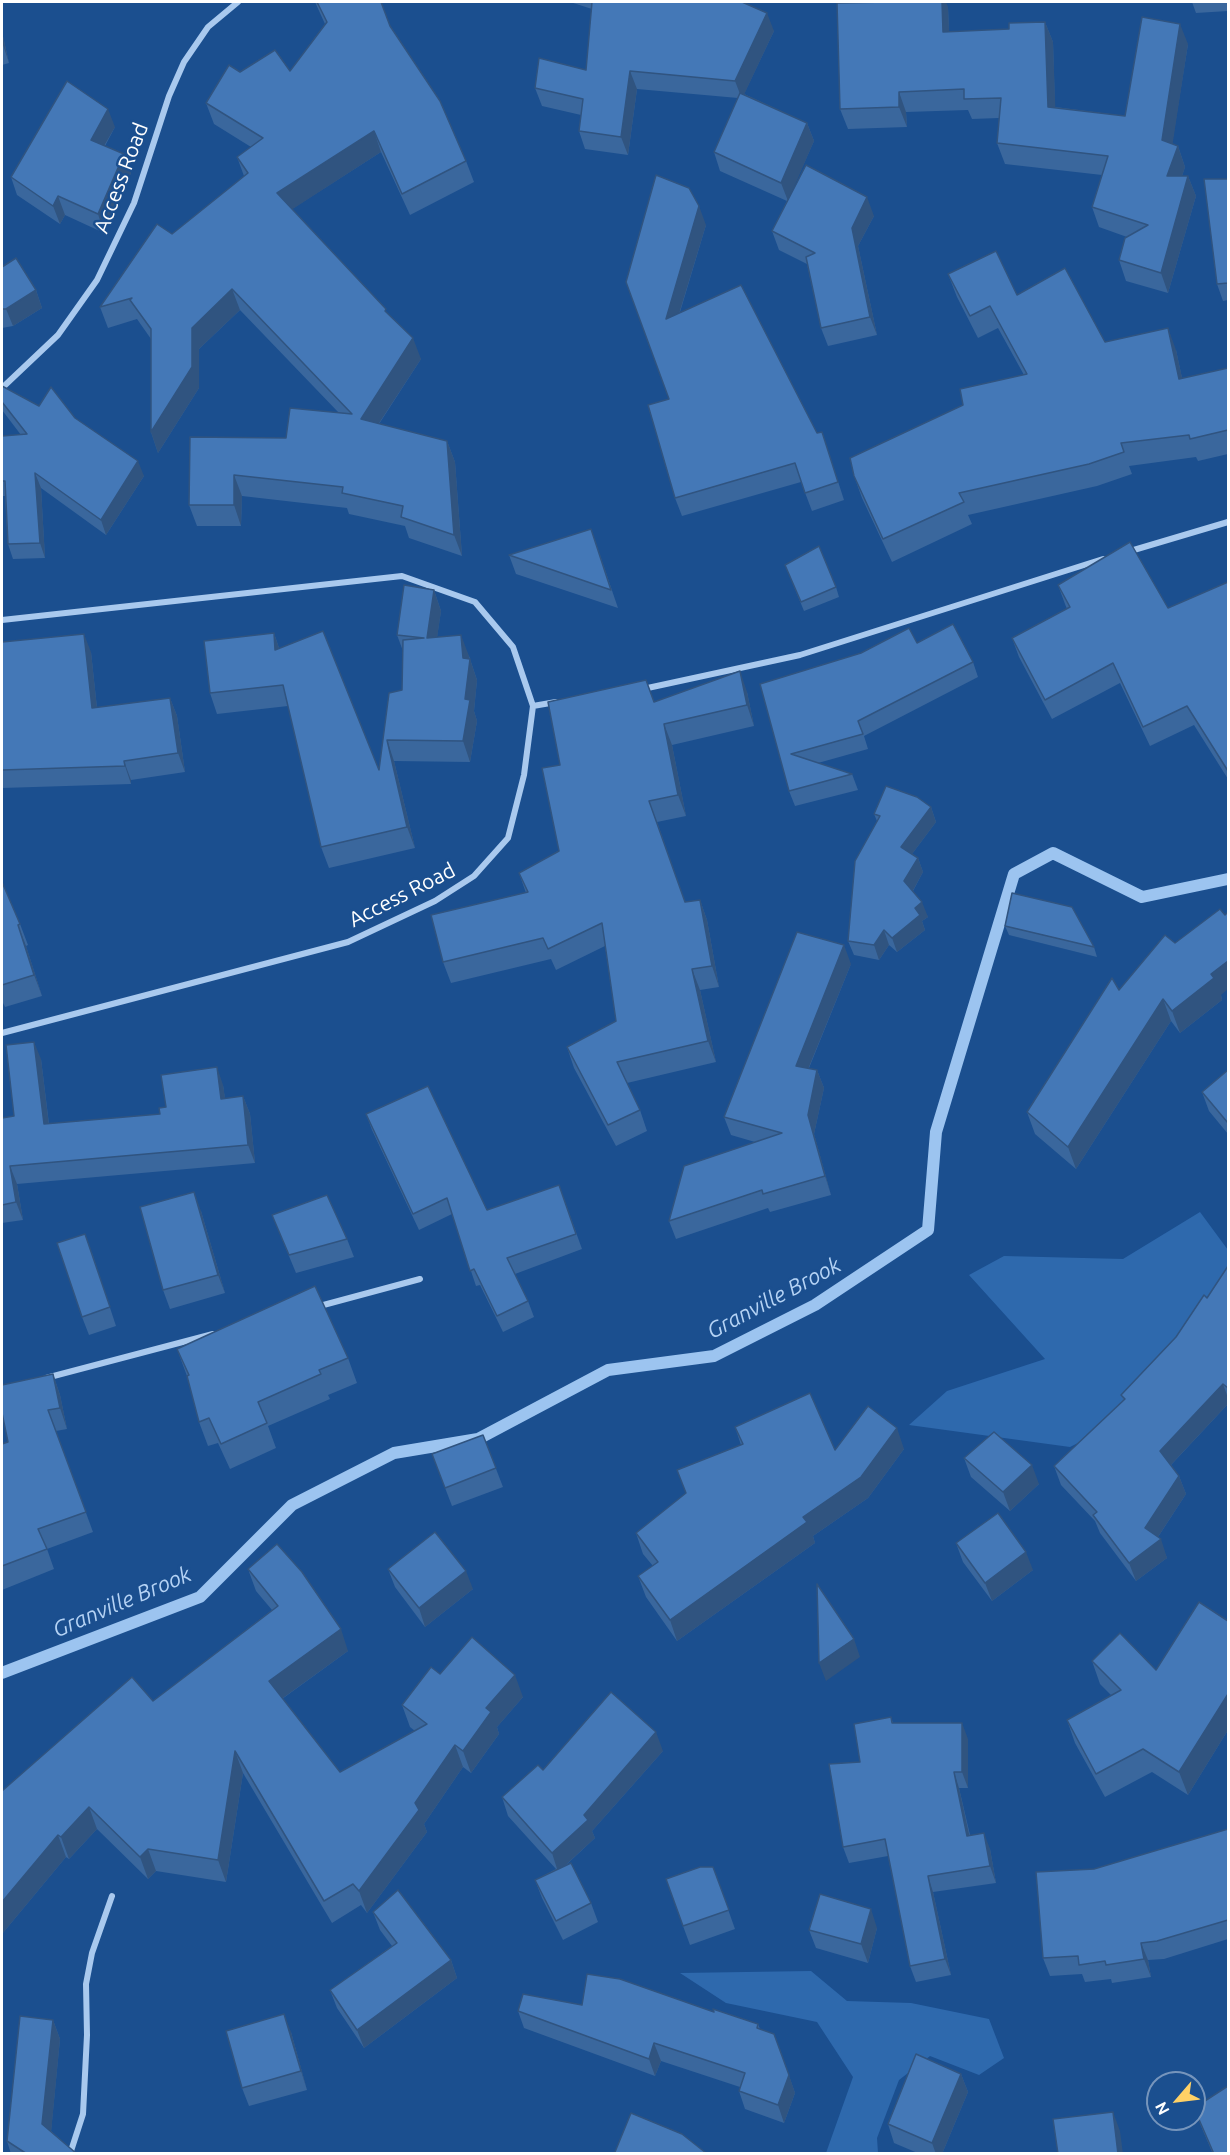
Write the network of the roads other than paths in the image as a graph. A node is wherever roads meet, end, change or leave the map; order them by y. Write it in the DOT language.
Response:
graph roads {
  1 [pos="238,2"];
  2 [pos="2,388"];
  3 [pos="1228,522"];
  4 [pos="2,620"];
  5 [pos="632,691"];
  6 [pos="566,701"];
  7 [pos="533,706"];
  8 [pos="2,1033"];
  9 [pos="420,1280"];
  10 [pos="306,1310"];
  11 [pos="226,1330"];
  12 [pos="43,1378"];
  13 [pos="112,1896"];
  14 [pos="70,2154"];
  1 -- 2 [label="street, Access Road"];
  3 -- 5 [label="street"];
  4 -- 7 [label="street, Access Road"];
  6 -- 7 [label="street"];
  7 -- 8 [label="street, Access Road"];
  9 -- 10 [label="street"];
  11 -- 12 [label="street"];
  13 -- 14 [label="street"];
}
